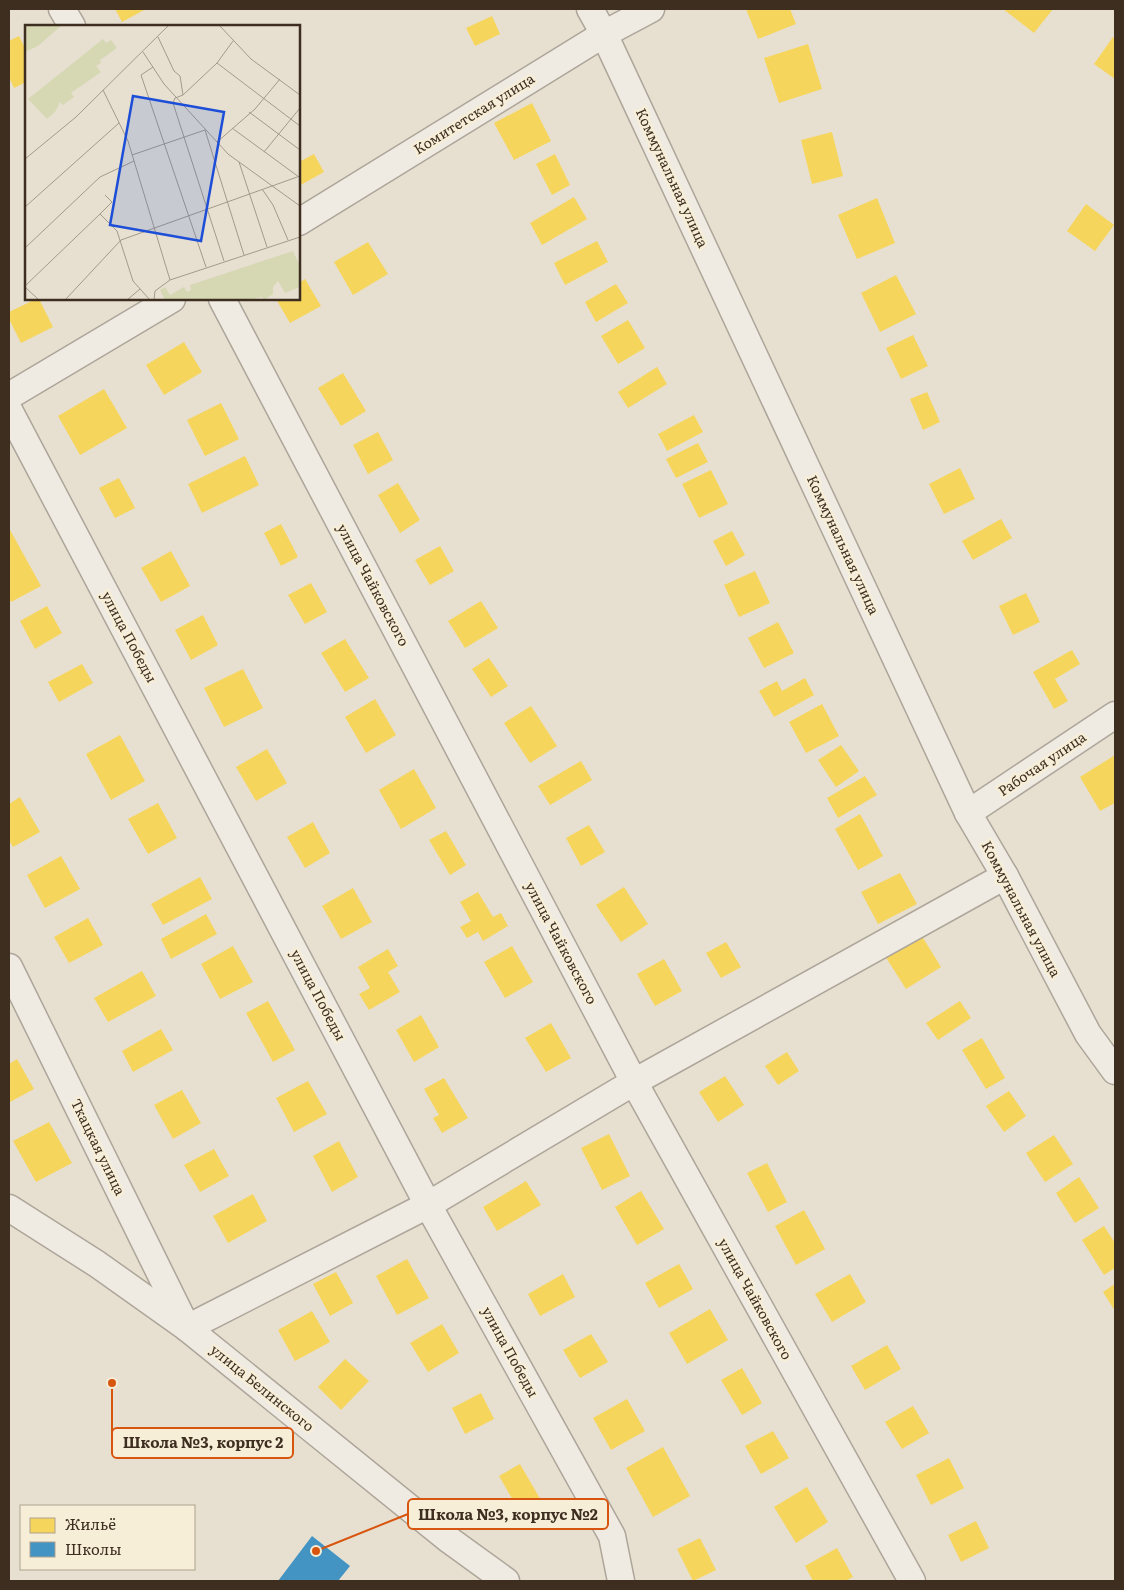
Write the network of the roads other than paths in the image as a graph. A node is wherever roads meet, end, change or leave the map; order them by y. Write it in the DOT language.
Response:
graph roads {
  1 [pos="62,9"];
  2 [pos="590,9"];
  3 [pos="651,9"];
  4 [pos="71,25"];
  5 [pos="604,34"];
  6 [pos="300,221"];
  7 [pos="170,300"];
  8 [pos="223,300"];
  9 [pos="9,396"];
  10 [pos="9,410"];
  11 [pos="1115,715"];
  12 [pos="968,813"];
  13 [pos="1005,876"];
  14 [pos="9,967"];
  15 [pos="1115,1071"];
  16 [pos="634,1082"];
  17 [pos="428,1204"];
  18 [pos="12,1217"];
  19 [pos="187,1328"];
  20 [pos="506,1581"];
  21 [pos="621,1581"];
  22 [pos="912,1581"];
  1 -- 4 [label="street"];
  2 -- 5 [label="street, Коммунальная улица"];
  3 -- 5 [label="street, Комитетская улица"];
  5 -- 6 [label="street, Комитетская улица"];
  5 -- 12 [label="street, Коммунальная улица"];
  7 -- 9 [label="street"];
  8 -- 16 [label="street, улица Чайковского"];
  10 -- 17 [label="street, улица Победы"];
  11 -- 12 [label="street, Рабочая улица"];
  12 -- 13 [label="street, Коммунальная улица"];
  13 -- 15 [label="street, Коммунальная улица"];
  13 -- 16 [label="street"];
  14 -- 19 [label="street, Ткацкая улица"];
  16 -- 17 [label="street"];
  16 -- 22 [label="street, улица Чайковского"];
  17 -- 19 [label="street"];
  17 -- 21 [label="street, улица Победы"];
  18 -- 19 [label="street, улица Белинского"];
  19 -- 20 [label="street, улица Белинского"];
}
